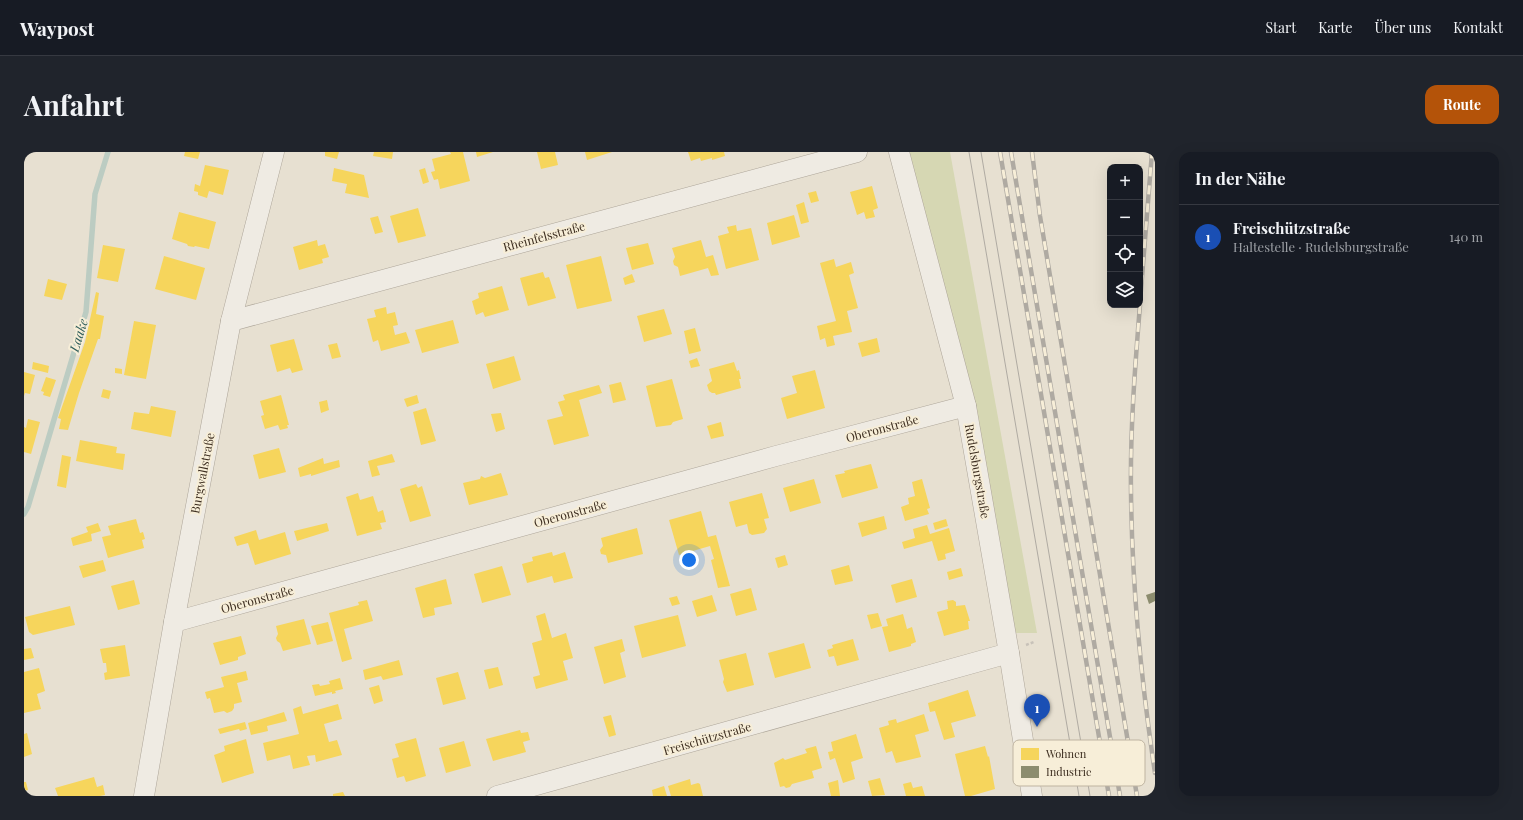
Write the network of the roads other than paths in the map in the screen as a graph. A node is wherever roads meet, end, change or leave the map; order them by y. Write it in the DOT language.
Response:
graph roads {
  1 [pos="274,152"];
  2 [pos="857,152"];
  3 [pos="899,152"];
  4 [pos="231,321"];
  5 [pos="966,406"];
  6 [pos="174,622"];
  7 [pos="1009,653"];
  8 [pos="1023,740"];
  9 [pos="1030,786"];
  10 [pos="144,796"];
  11 [pos="496,796"];
  12 [pos="1032,796"];
  1 -- 4 [label="street, Burgwallstraße"];
  2 -- 4 [label="street, Rheinfelsstraße"];
  3 -- 5 [label="street, Rudelsburgstraße"];
  4 -- 6 [label="street, Burgwallstraße"];
  5 -- 6 [label="street, Oberonstraße"];
  5 -- 7 [label="street, Rudelsburgstraße"];
  6 -- 10 [label="street, Burgwallstraße"];
  7 -- 8 [label="street, Rudelsburgstraße"];
  7 -- 11 [label="street, Freischützstraße"];
  9 -- 12 [label="street, Rudelsburgstraße"];
}
